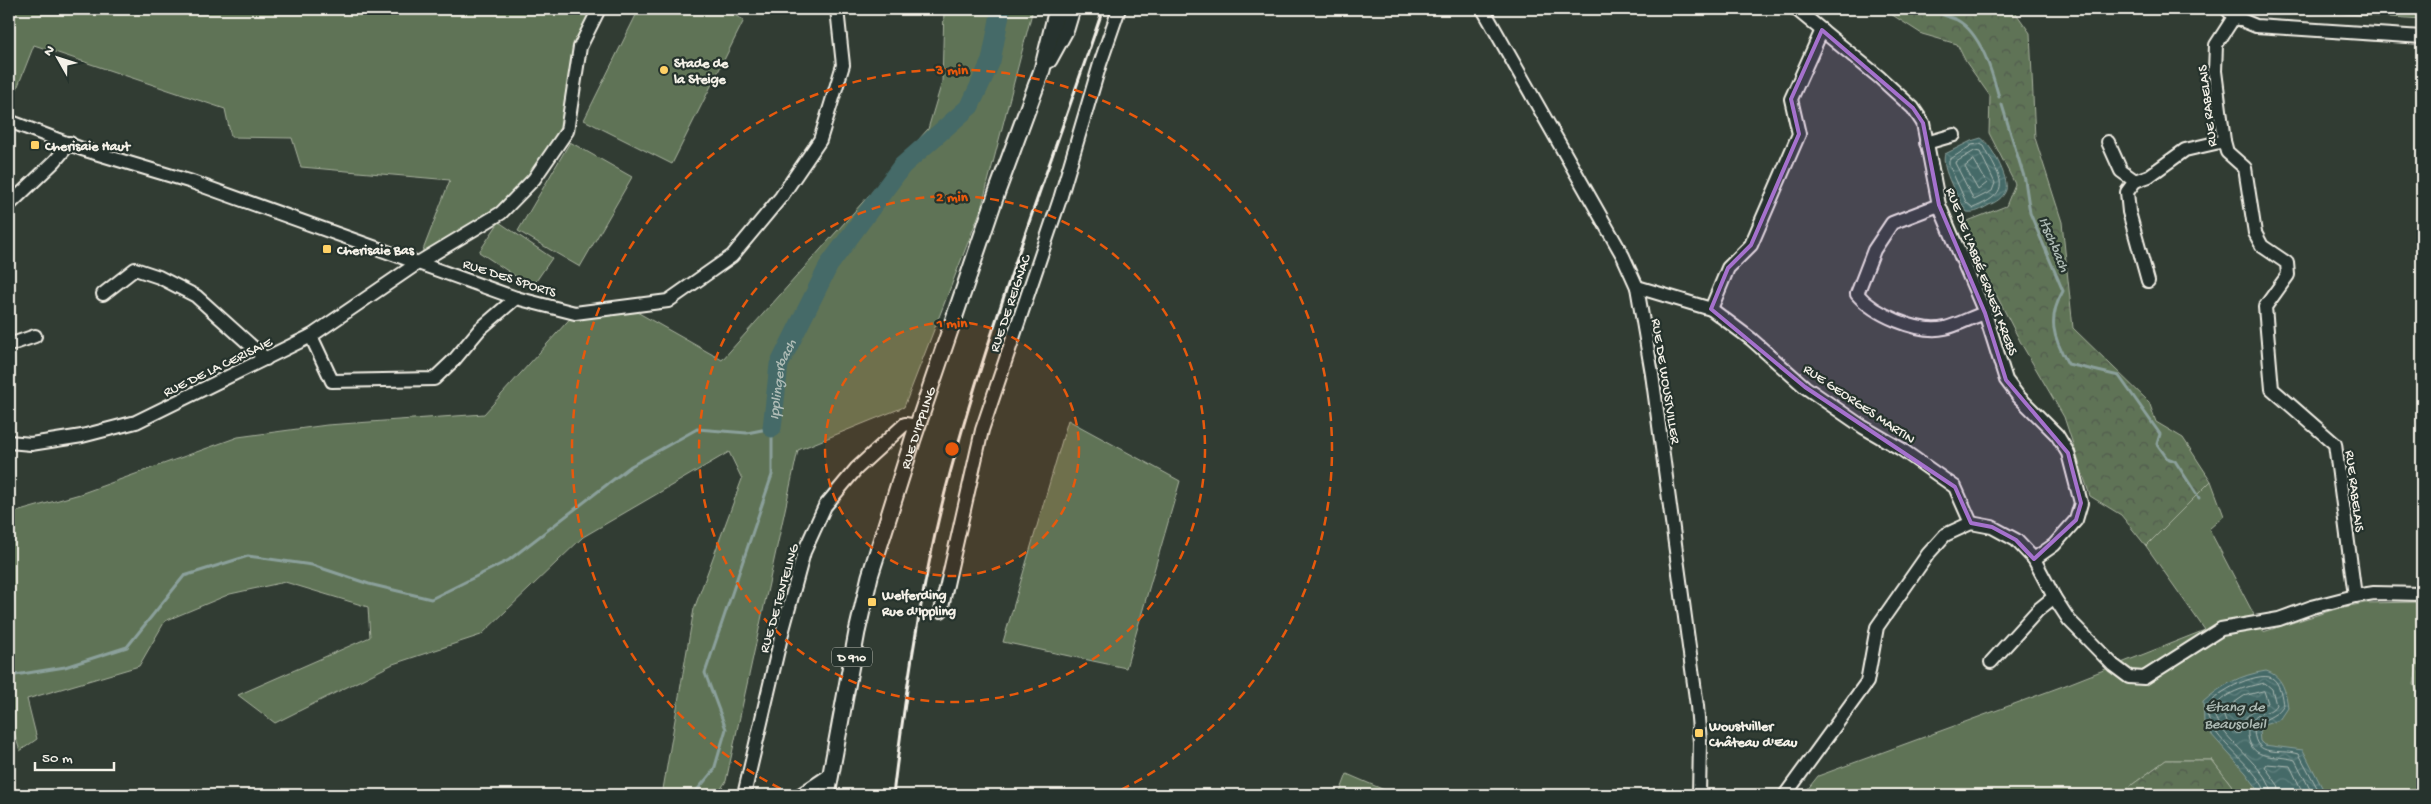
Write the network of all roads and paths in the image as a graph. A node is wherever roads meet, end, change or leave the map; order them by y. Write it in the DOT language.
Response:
graph roads {
  1 [pos="599,9"];
  2 [pos="838,9"];
  3 [pos="1057,9"];
  4 [pos="1072,9"];
  5 [pos="1119,9"];
  6 [pos="1483,9"];
  7 [pos="1796,9"];
  8 [pos="2231,13"];
  9 [pos="1822,30"];
  10 [pos="2422,37"];
  11 [pos="1042,70"];
  12 [pos="9,121"];
  13 [pos="1954,135"];
  14 [pos="2224,141"];
  15 [pos="2108,142"];
  16 [pos="70,143"];
  17 [pos="1926,143"];
  18 [pos="2136,181"];
  19 [pos="1939,204"];
  20 [pos="9,205"];
  21 [pos="418,262"];
  22 [pos="2148,281"];
  23 [pos="1636,287"];
  24 [pos="103,294"];
  25 [pos="516,298"];
  26 [pos="1710,309"];
  27 [pos="1985,312"];
  28 [pos="35,336"];
  29 [pos="311,336"];
  30 [pos="9,345"];
  31 [pos="266,359"];
  32 [pos="918,426"];
  33 [pos="9,442"];
  34 [pos="1971,523"];
  35 [pos="2034,559"];
  36 [pos="2422,594"];
  37 [pos="2355,596"];
  38 [pos="2054,597"];
  39 [pos="941,612"];
  40 [pos="1990,662"];
  41 [pos="830,775"];
  42 [pos="744,795"];
  43 [pos="800,795"];
  44 [pos="826,795"];
  45 [pos="1699,795"];
  46 [pos="1785,795"];
  1 -- 21 [label="street, RUE DE LA CERISAIE"];
  2 -- 25 [label="street, RUE DES SPORTS"];
  3 -- 11 [label="main road, RUE D'IPPLING / D 910"];
  4 -- 11 [label="main road, RUE D'IPPLING / D 910"];
  5 -- 39 [label="street, RUE DE REIGNAC"];
  6 -- 23 [label="street, RUE DE WOUSTVILLER"];
  7 -- 9 [label="street, RUE DE L'ABBÉ ERNEST KREBS"];
  8 -- 10 [label="street"];
  8 -- 14 [label="street, RUE RABELAIS"];
  9 -- 17 [label="street, RUE DE L'ABBÉ ERNEST KREBS"];
  9 -- 26 [label="street"];
  11 -- 32 [label="main road, RUE D'IPPLING / D 910"];
  12 -- 16 [label="street, RUE DES SPORTS"];
  13 -- 17 [label="street"];
  14 -- 18 [label="street"];
  14 -- 37 [label="street, RUE RABELAIS"];
  15 -- 18 [label="street"];
  16 -- 20 [label="street"];
  16 -- 21 [label="street, RUE DES SPORTS"];
  17 -- 19 [label="street, RUE DE L'ABBÉ ERNEST KREBS"];
  18 -- 22 [label="street"];
  19 -- 27 [label="street, RUE DE L'ABBÉ ERNEST KREBS"];
  19 -- 27 [label="street"];
  21 -- 25 [label="street, RUE DES SPORTS"];
  21 -- 29 [label="street, RUE DE LA CERISAIE"];
  23 -- 26 [label="street, RUE GEORGES MARTIN"];
  23 -- 45 [label="street, RUE DE WOUSTVILLER"];
  24 -- 31 [label="street"];
  25 -- 29 [label="street"];
  26 -- 34 [label="street, RUE GEORGES MARTIN"];
  27 -- 35 [label="street, RUE DE L'ABBÉ ERNEST KREBS"];
  28 -- 30 [label="street"];
  29 -- 31 [label="street, RUE DE LA CERISAIE"];
  31 -- 33 [label="street, RUE DE LA CERISAIE"];
  32 -- 41 [label="main road, RUE D'IPPLING / D 910"];
  32 -- 42 [label="street, RUE DE TENTELING"];
  34 -- 35 [label="street"];
  34 -- 46 [label="street"];
  35 -- 38 [label="street"];
  36 -- 37 [label="street"];
  37 -- 38 [label="street"];
  38 -- 40 [label="street"];
  41 -- 43 [label="street"];
  41 -- 44 [label="main road, RUE D'IPPLING / D 910"];
}
